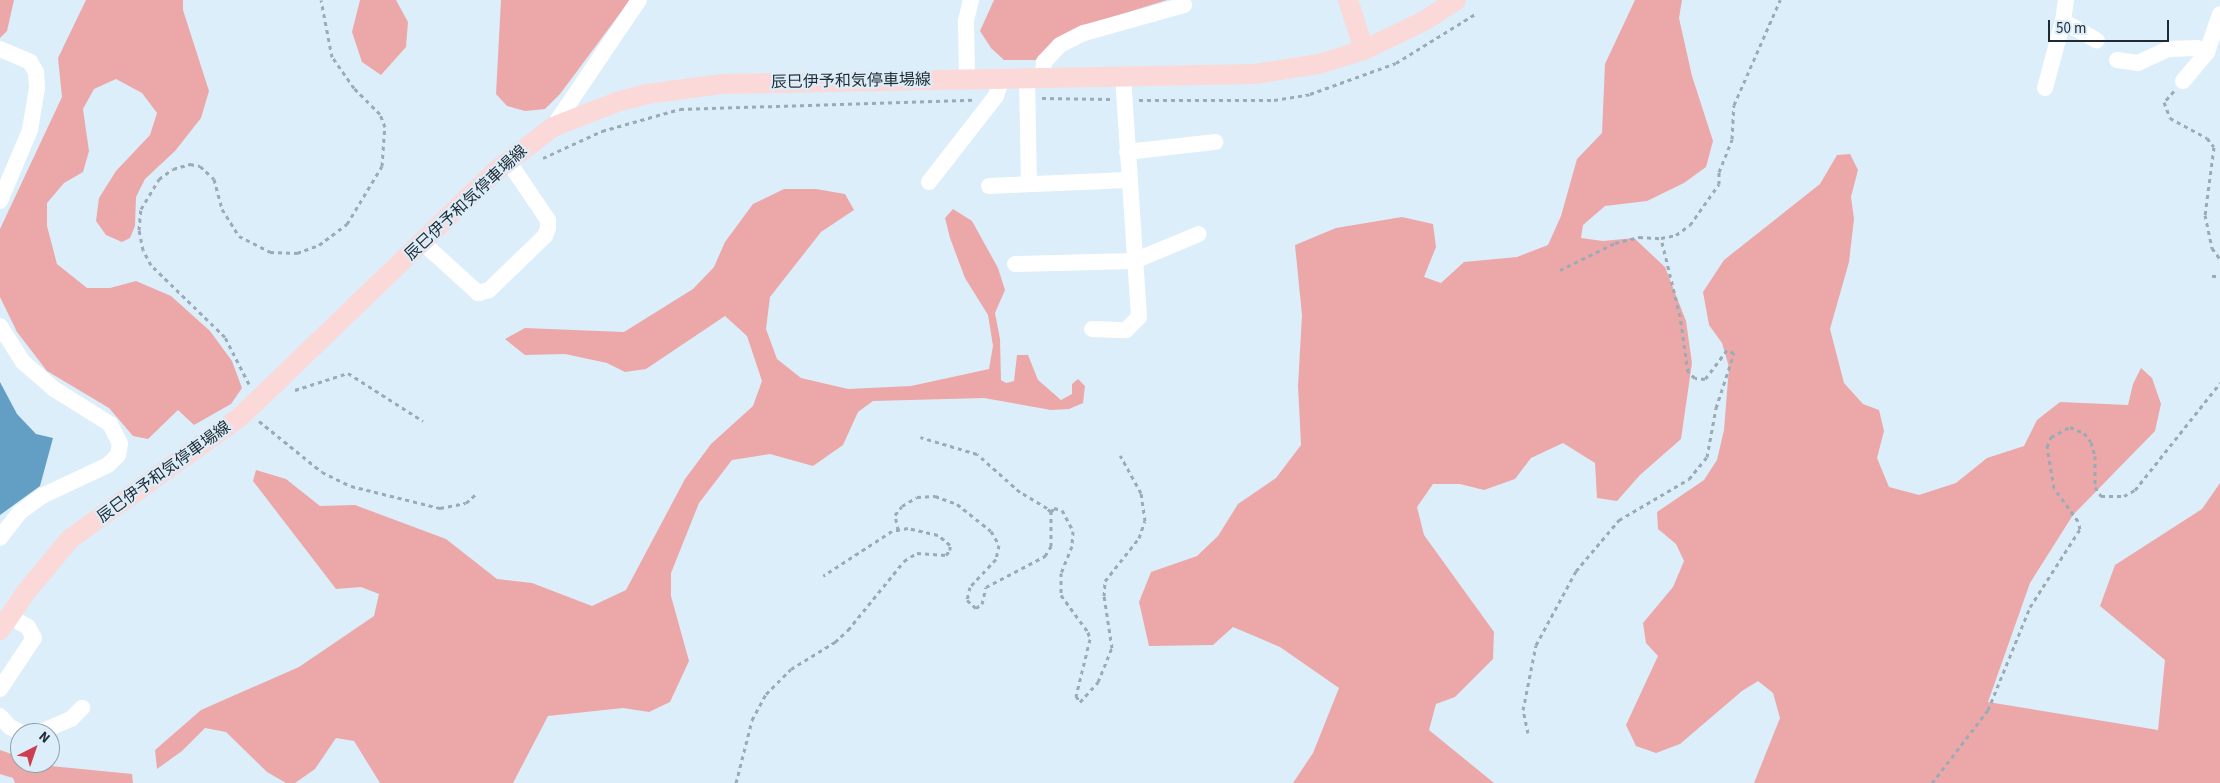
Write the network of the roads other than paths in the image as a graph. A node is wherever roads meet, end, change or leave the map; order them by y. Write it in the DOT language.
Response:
graph roads {
  1 [pos="639,0"];
  2 [pos="971,0"];
  3 [pos="1348,0"];
  4 [pos="1456,0"];
  5 [pos="2066,0"];
  6 [pos="1184,5"];
  7 [pos="2220,14"];
  8 [pos="2063,21"];
  9 [pos="2097,42"];
  10 [pos="0,49"];
  11 [pos="1364,50"];
  12 [pos="2206,52"];
  13 [pos="2117,60"];
  14 [pos="967,78"];
  15 [pos="1002,78"];
  16 [pos="1123,79"];
  17 [pos="2183,81"];
  18 [pos="1033,85"];
  19 [pos="2045,88"];
  20 [pos="553,127"];
  21 [pos="1215,142"];
  22 [pos="1127,152"];
  23 [pos="513,168"];
  24 [pos="1128,180"];
  25 [pos="929,182"];
  26 [pos="1029,184"];
  27 [pos="989,186"];
  28 [pos="0,201"];
  29 [pos="1199,234"];
  30 [pos="422,242"];
  31 [pos="1134,261"];
  32 [pos="1015,264"];
  33 [pos="0,326"];
  34 [pos="1092,329"];
  35 [pos="0,538"];
  36 [pos="5,623"];
  37 [pos="0,689"];
  38 [pos="82,708"];
  39 [pos="0,716"];
  40 [pos="60,724"];
  41 [pos="10,727"];
  1 -- 20 [label="street"];
  2 -- 14 [label="street"];
  3 -- 11 [label="main road"];
  4 -- 11 [label="main road, 辰巳伊予和気停車場線"];
  5 -- 8 [label="street"];
  6 -- 18 [label="street"];
  7 -- 12 [label="street"];
  8 -- 9 [label="street"];
  8 -- 19 [label="street"];
  10 -- 28 [label="street"];
  11 -- 16 [label="main road, 辰巳伊予和気停車場線"];
  12 -- 13 [label="street"];
  12 -- 17 [label="street"];
  14 -- 15 [label="main road, 辰巳伊予和気停車場線"];
  14 -- 20 [label="main road, 辰巳伊予和気停車場線"];
  15 -- 18 [label="main road, 辰巳伊予和気停車場線"];
  15 -- 25 [label="street"];
  16 -- 18 [label="main road, 辰巳伊予和気停車場線"];
  16 -- 22 [label="street"];
  18 -- 26 [label="street"];
  20 -- 23 [label="main road, 辰巳伊予和気停車場線"];
  21 -- 22 [label="street"];
  22 -- 24 [label="street"];
  23 -- 30 [label="main road, 辰巳伊予和気停車場線"];
  23 -- 30 [label="street"];
  24 -- 26 [label="street"];
  24 -- 31 [label="street"];
  26 -- 27 [label="street"];
  29 -- 31 [label="street"];
  30 -- 36 [label="main road, 辰巳伊予和気停車場線"];
  31 -- 32 [label="street"];
  31 -- 34 [label="street"];
  33 -- 35 [label="street"];
  36 -- 37 [label="street"];
  38 -- 40 [label="street"];
  39 -- 41 [label="street"];
}
